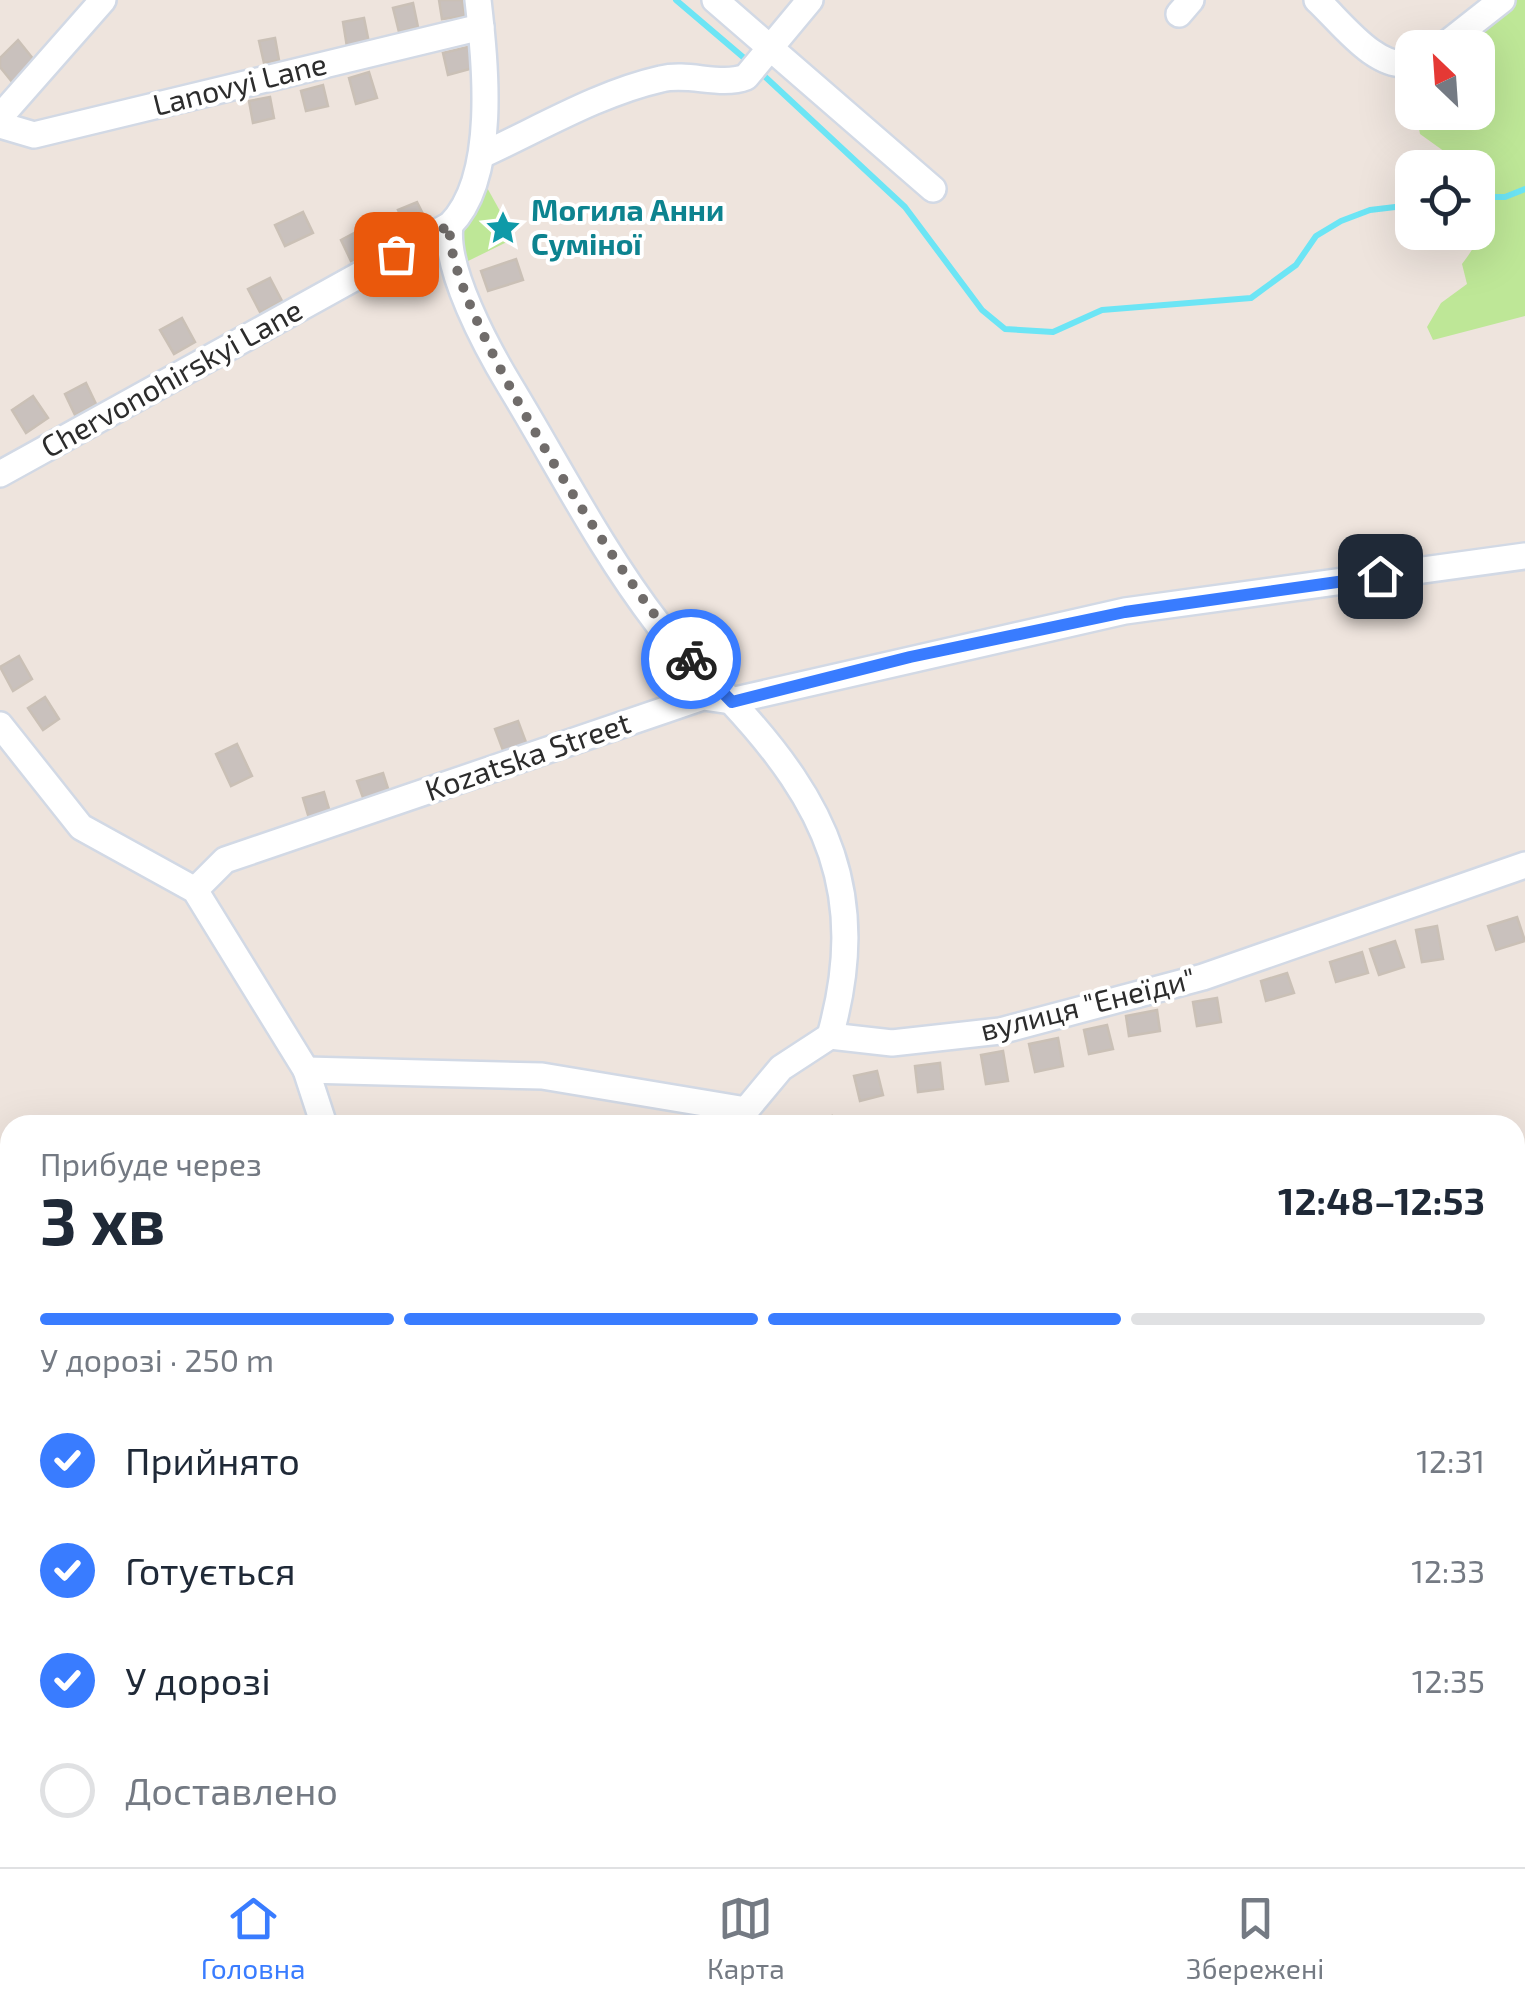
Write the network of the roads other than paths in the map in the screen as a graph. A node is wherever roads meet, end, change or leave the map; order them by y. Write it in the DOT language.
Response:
graph roads {
  1 [pos="103,0"];
  2 [pos="478,0"];
  3 [pos="715,0"];
  4 [pos="810,0"];
  5 [pos="1317,0"];
  6 [pos="1502,0"];
  7 [pos="481,26"];
  8 [pos="1464,30"];
  9 [pos="770,45"];
  10 [pos="1395,64"];
  11 [pos="0,116"];
  12 [pos="0,125"];
  13 [pos="482,156"];
  14 [pos="933,189"];
  15 [pos="450,225"];
  16 [pos="0,474"];
  17 [pos="1525,556"];
  18 [pos="732,702"];
  19 [pos="0,725"];
  20 [pos="1525,865"];
  21 [pos="195,890"];
  22 [pos="830,1036"];
  23 [pos="306,1070"];
  24 [pos="321,1115"];
  25 [pos="731,1115"];
  26 [pos="748,1115"];
  1 -- 11 [label="street"];
  2 -- 7 [label="street"];
  3 -- 9 [label="street"];
  4 -- 9 [label="street"];
  5 -- 10 [label="street"];
  6 -- 8 [label="street"];
  7 -- 12 [label="street, Lanovyi Lane"];
  7 -- 13 [label="street"];
  9 -- 13 [label="street"];
  9 -- 14 [label="street"];
  13 -- 15 [label="street"];
  15 -- 16 [label="street, Chervonohirskyi Lane"];
  15 -- 18 [label="street"];
  17 -- 18 [label="street, Kozatska Street"];
  18 -- 21 [label="street, Kozatska Street"];
  18 -- 22 [label="street"];
  19 -- 21 [label="street"];
  20 -- 22 [label="street, вулиця \"Енеїди\""];
  21 -- 23 [label="street"];
  22 -- 26 [label="street"];
  23 -- 24 [label="street"];
  23 -- 25 [label="street"];
}
